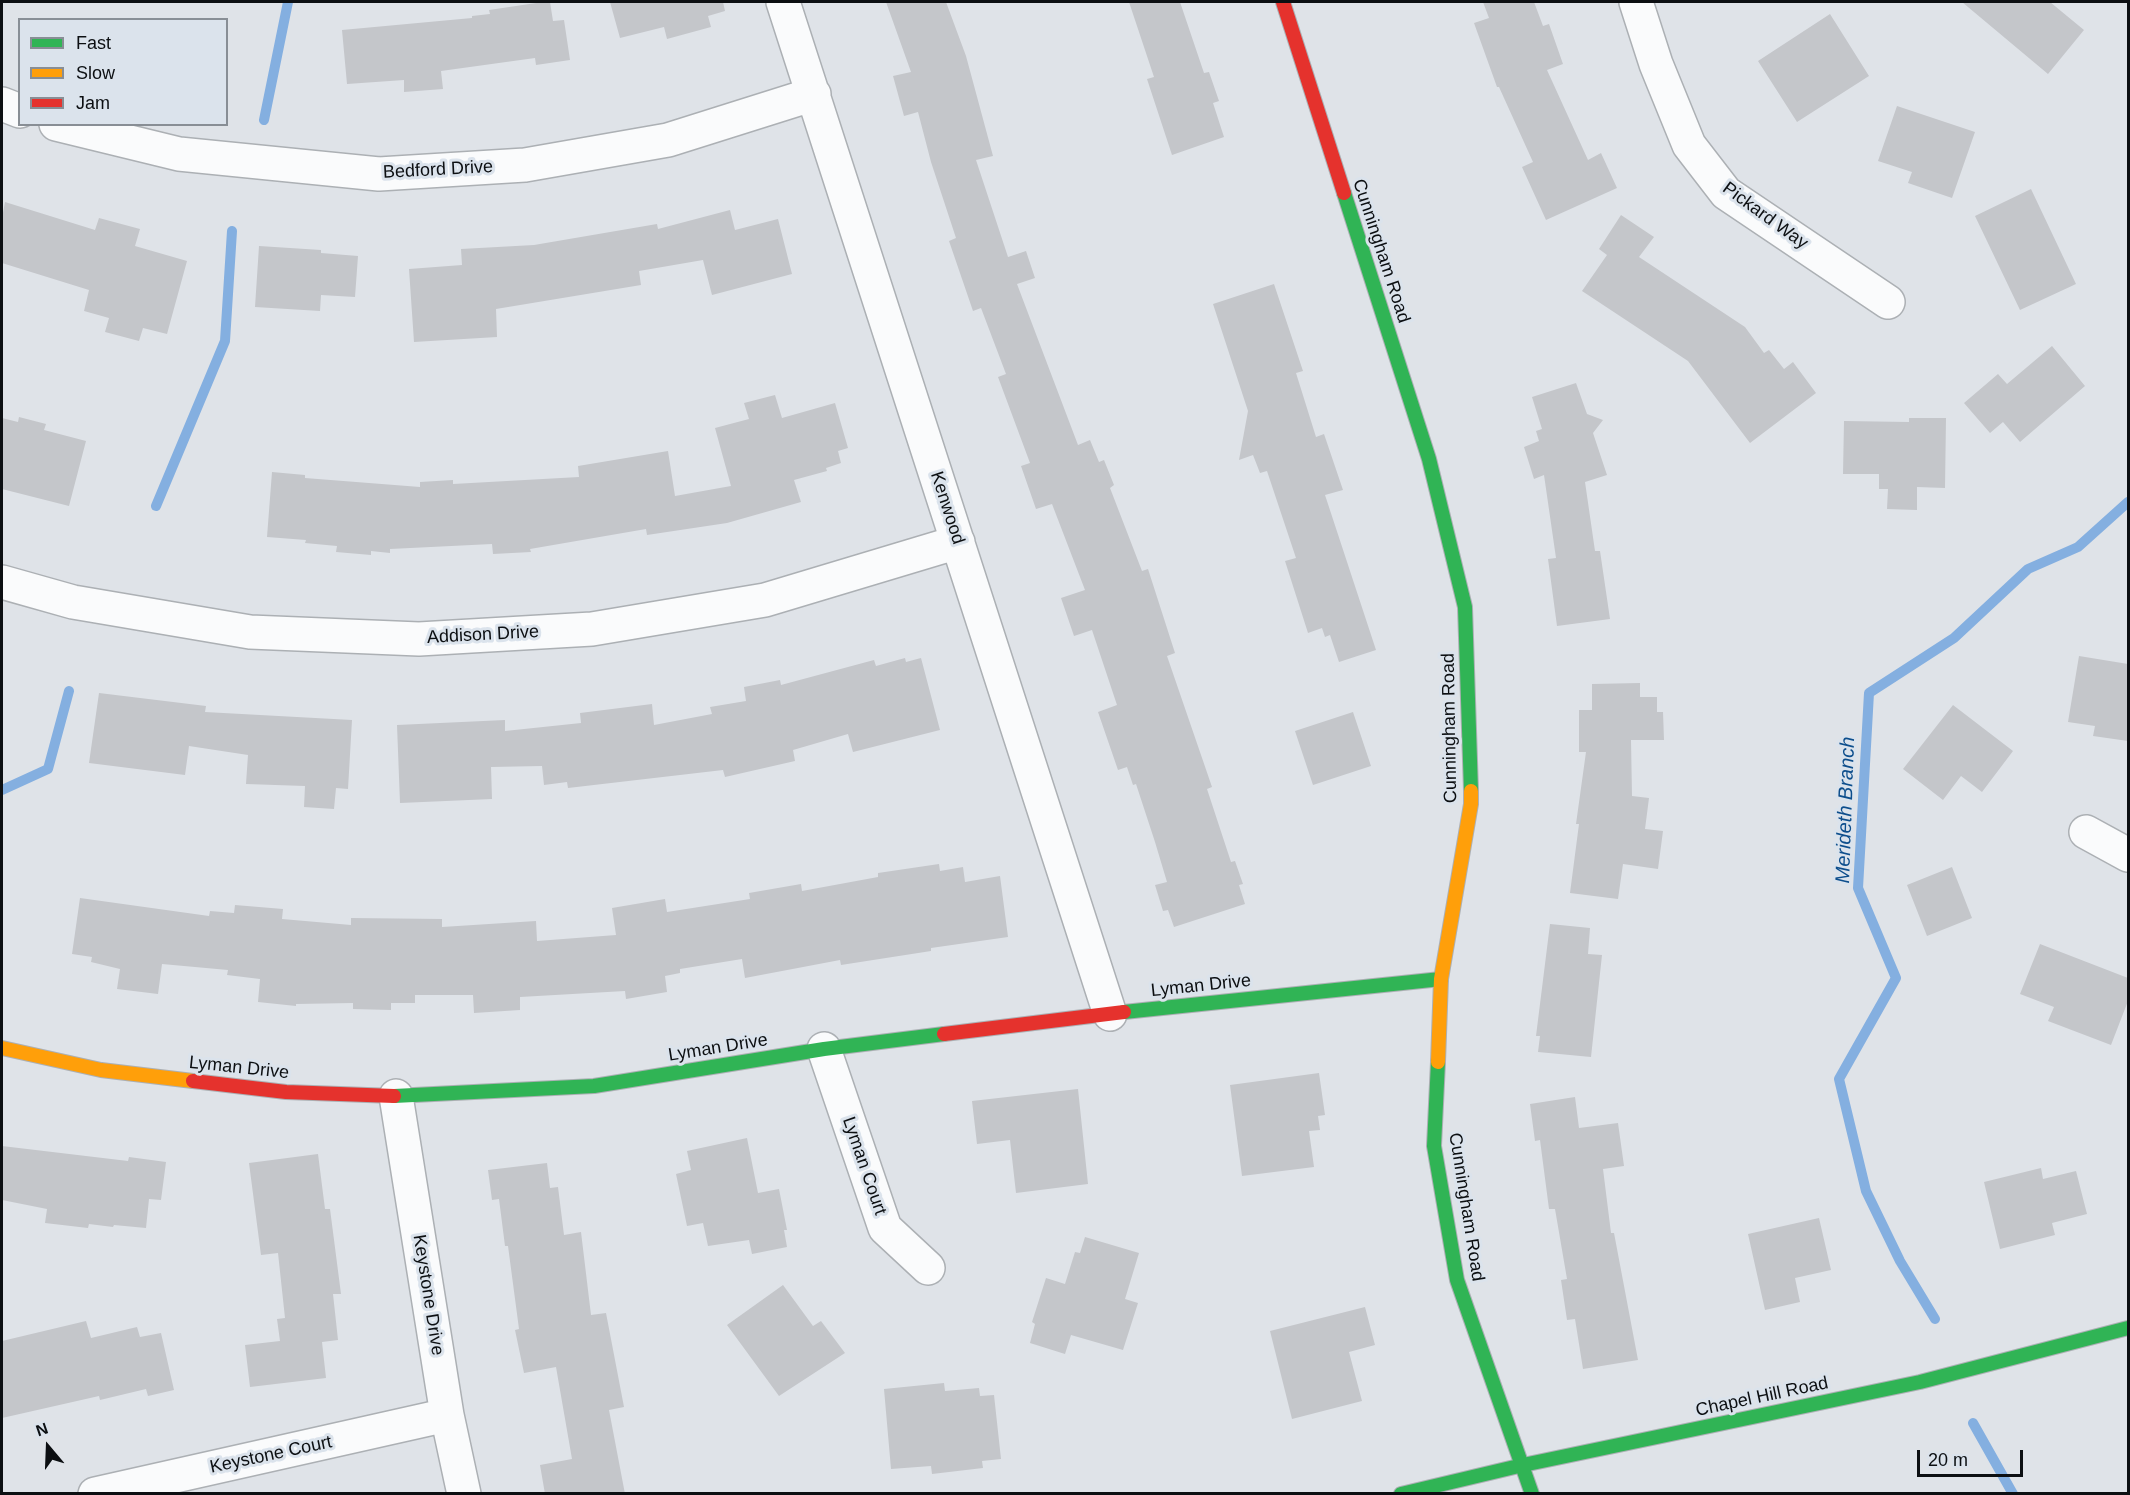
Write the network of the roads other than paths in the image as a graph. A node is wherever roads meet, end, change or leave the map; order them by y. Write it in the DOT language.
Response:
graph roads {
  1 [pos="783,2"];
  2 [pos="1283,2"];
  3 [pos="1636,2"];
  4 [pos="814,94"];
  5 [pos="2,104"];
  6 [pos="18,110"];
  7 [pos="64,126"];
  8 [pos="1888,302"];
  9 [pos="958,542"];
  10 [pos="2,582"];
  11 [pos="2086,832"];
  12 [pos="2128,855"];
  13 [pos="1441,979"];
  14 [pos="1110,1014"];
  15 [pos="2,1048"];
  16 [pos="824,1049"];
  17 [pos="396,1096"];
  18 [pos="928,1268"];
  19 [pos="2128,1328"];
  20 [pos="447,1415"];
  21 [pos="1523,1465"];
  22 [pos="95,1494"];
  23 [pos="464,1494"];
  24 [pos="1401,1494"];
  25 [pos="1532,1494"];
  1 -- 4 [label="street, Kenwood"];
  2 -- 13 [label="street, Cunningham Road"];
  3 -- 8 [label="street, Pickard Way"];
  4 -- 7 [label="street, Bedford Drive"];
  4 -- 9 [label="street, Kenwood"];
  5 -- 6 [label="street"];
  9 -- 10 [label="street, Addison Drive"];
  9 -- 14 [label="street, Kenwood"];
  11 -- 12 [label="street"];
  13 -- 14 [label="street, Lyman Drive"];
  13 -- 21 [label="street, Cunningham Road"];
  14 -- 16 [label="street, Lyman Drive"];
  15 -- 17 [label="street, Lyman Drive"];
  16 -- 17 [label="street, Lyman Drive"];
  16 -- 18 [label="street, Lyman Court"];
  17 -- 20 [label="street, Keystone Drive"];
  19 -- 21 [label="street, Chapel Hill Road"];
  20 -- 22 [label="street, Keystone Court"];
  20 -- 23 [label="street, Keystone Drive"];
  21 -- 24 [label="street, Chapel Hill Road"];
  21 -- 25 [label="street, Cunningham Road"];
}
